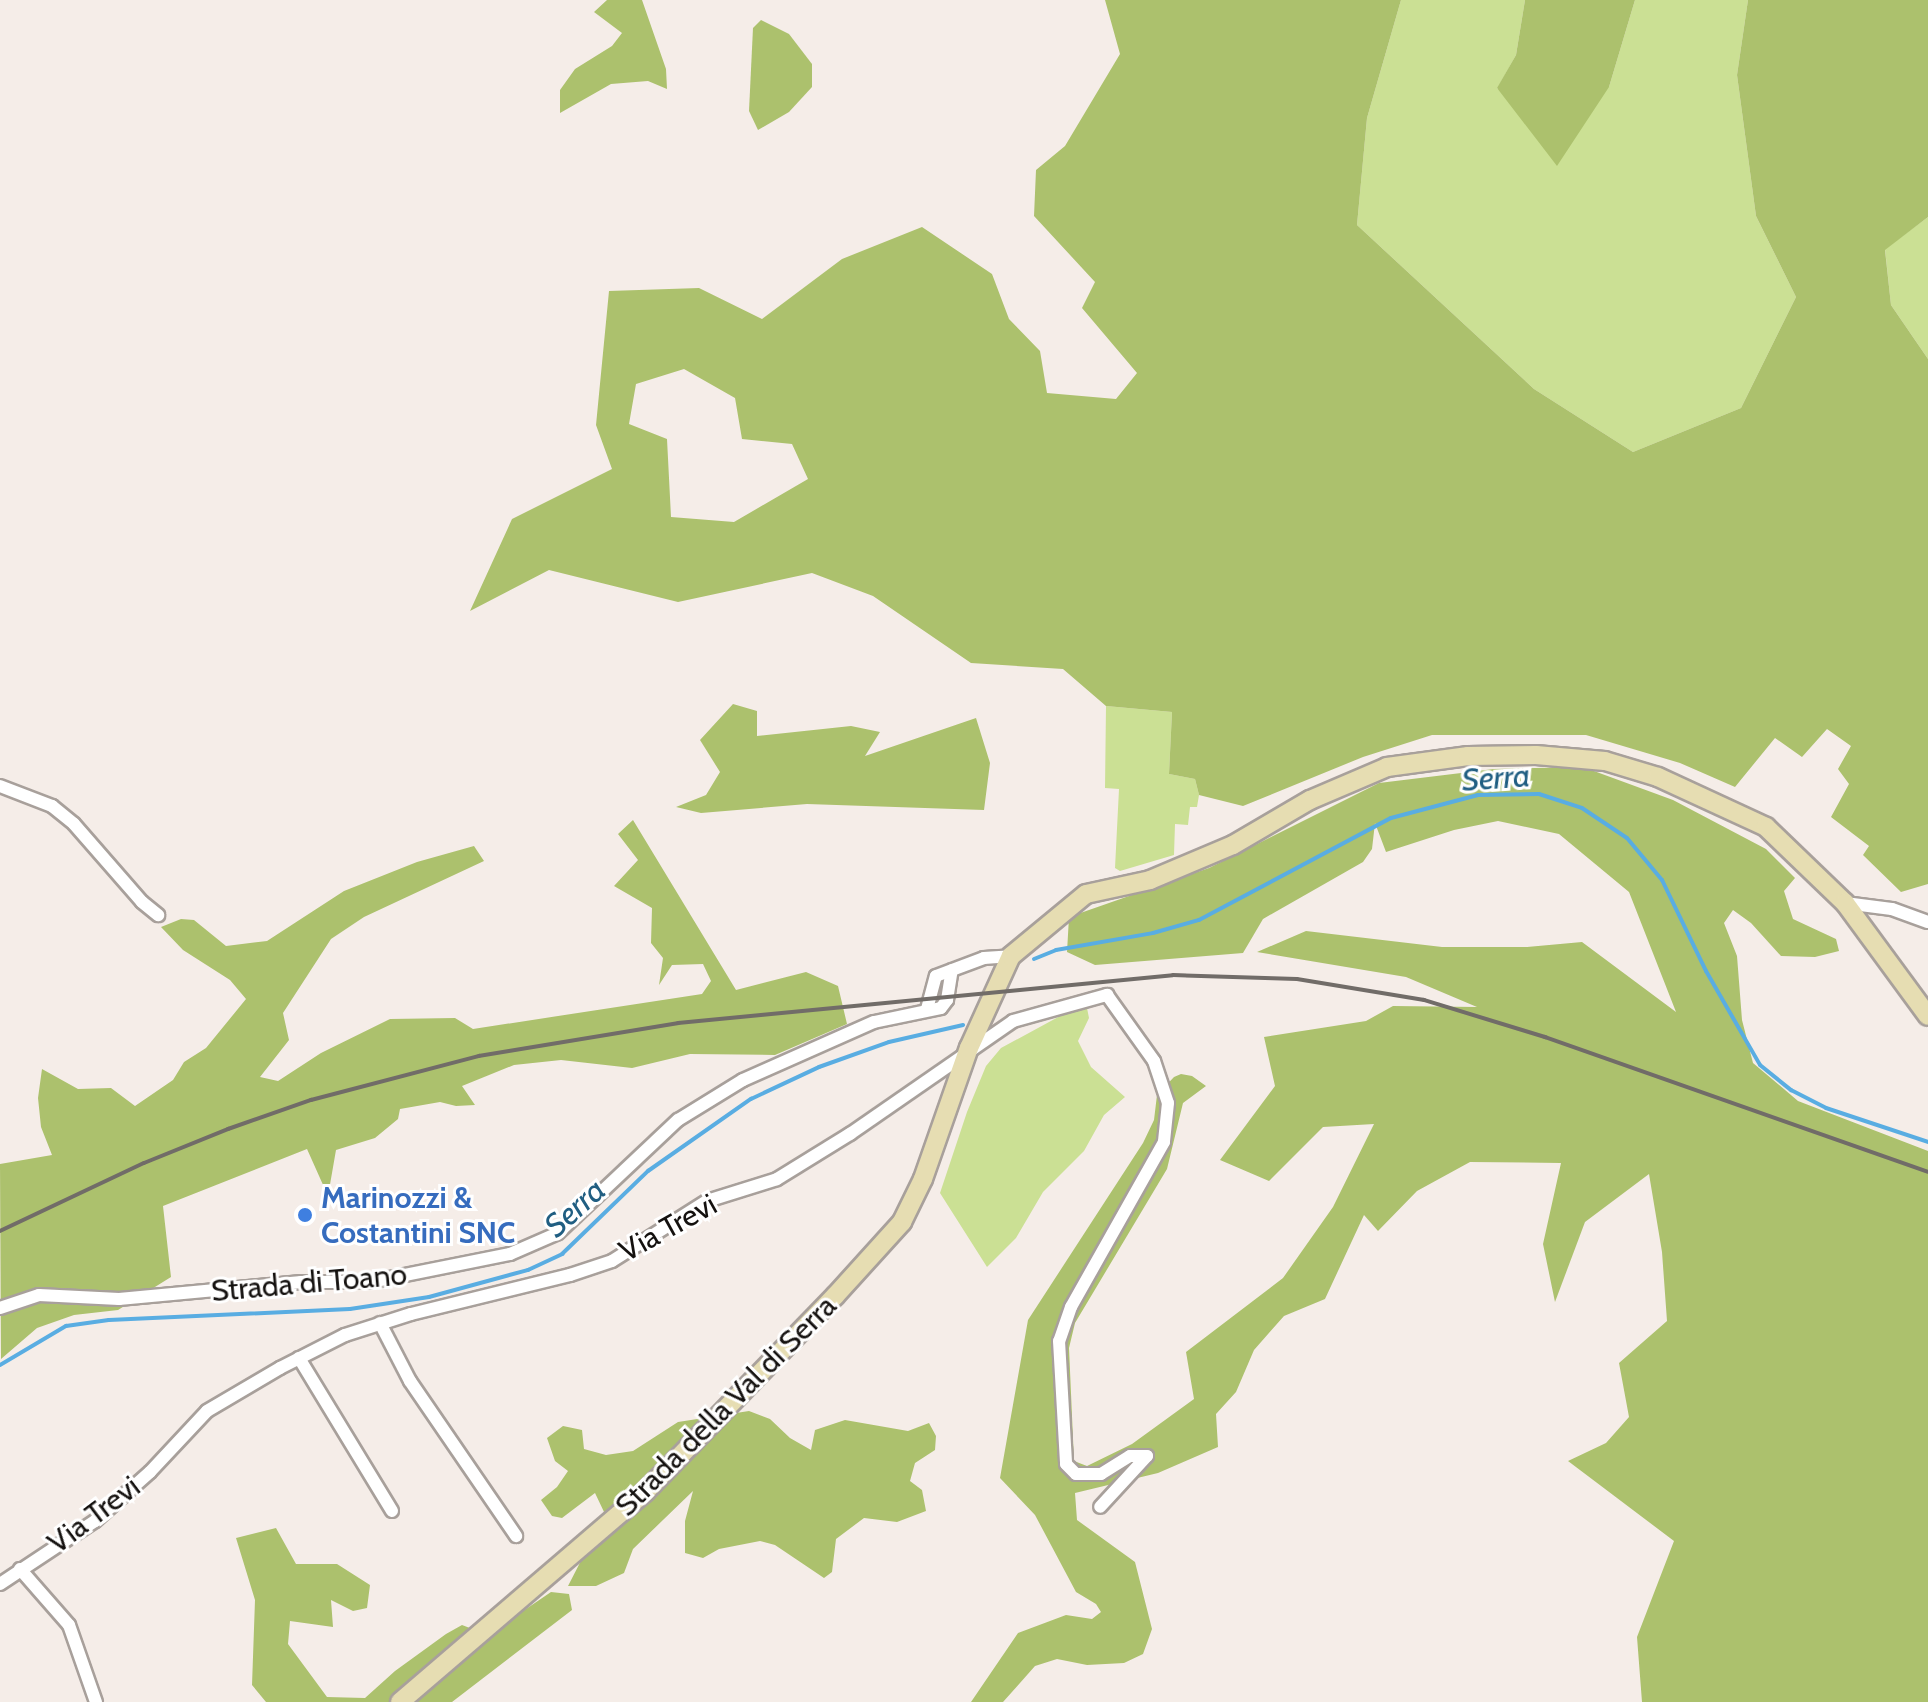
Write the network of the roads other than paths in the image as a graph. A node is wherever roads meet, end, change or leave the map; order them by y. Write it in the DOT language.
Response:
graph roads {
  1 [pos="0,786"];
  2 [pos="1845,903"];
  3 [pos="158,915"];
  4 [pos="1928,922"];
  5 [pos="1011,956"];
  6 [pos="1928,1016"];
  7 [pos="969,1048"];
  8 [pos="0,1308"];
  9 [pos="380,1323"];
  10 [pos="299,1358"];
  11 [pos="1100,1507"];
  12 [pos="392,1511"];
  13 [pos="516,1536"];
  14 [pos="20,1569"];
  15 [pos="0,1584"];
  16 [pos="96,1702"];
  17 [pos="400,1702"];
  1 -- 3 [label="street"];
  2 -- 4 [label="street"];
  2 -- 5 [label="street, Strada della Val di Serra"];
  2 -- 6 [label="street, Strada della Val di Serra"];
  5 -- 7 [label="street, Strada della Val di Serra"];
  5 -- 8 [label="street, Strada di Toano"];
  7 -- 9 [label="street, Via Trevi"];
  7 -- 11 [label="street"];
  7 -- 17 [label="street, Strada della Val di Serra"];
  9 -- 10 [label="street, Via Trevi"];
  9 -- 13 [label="street"];
  10 -- 12 [label="street"];
  10 -- 14 [label="street, Via Trevi"];
  14 -- 15 [label="street, Via Trevi"];
  14 -- 16 [label="street"];
}
